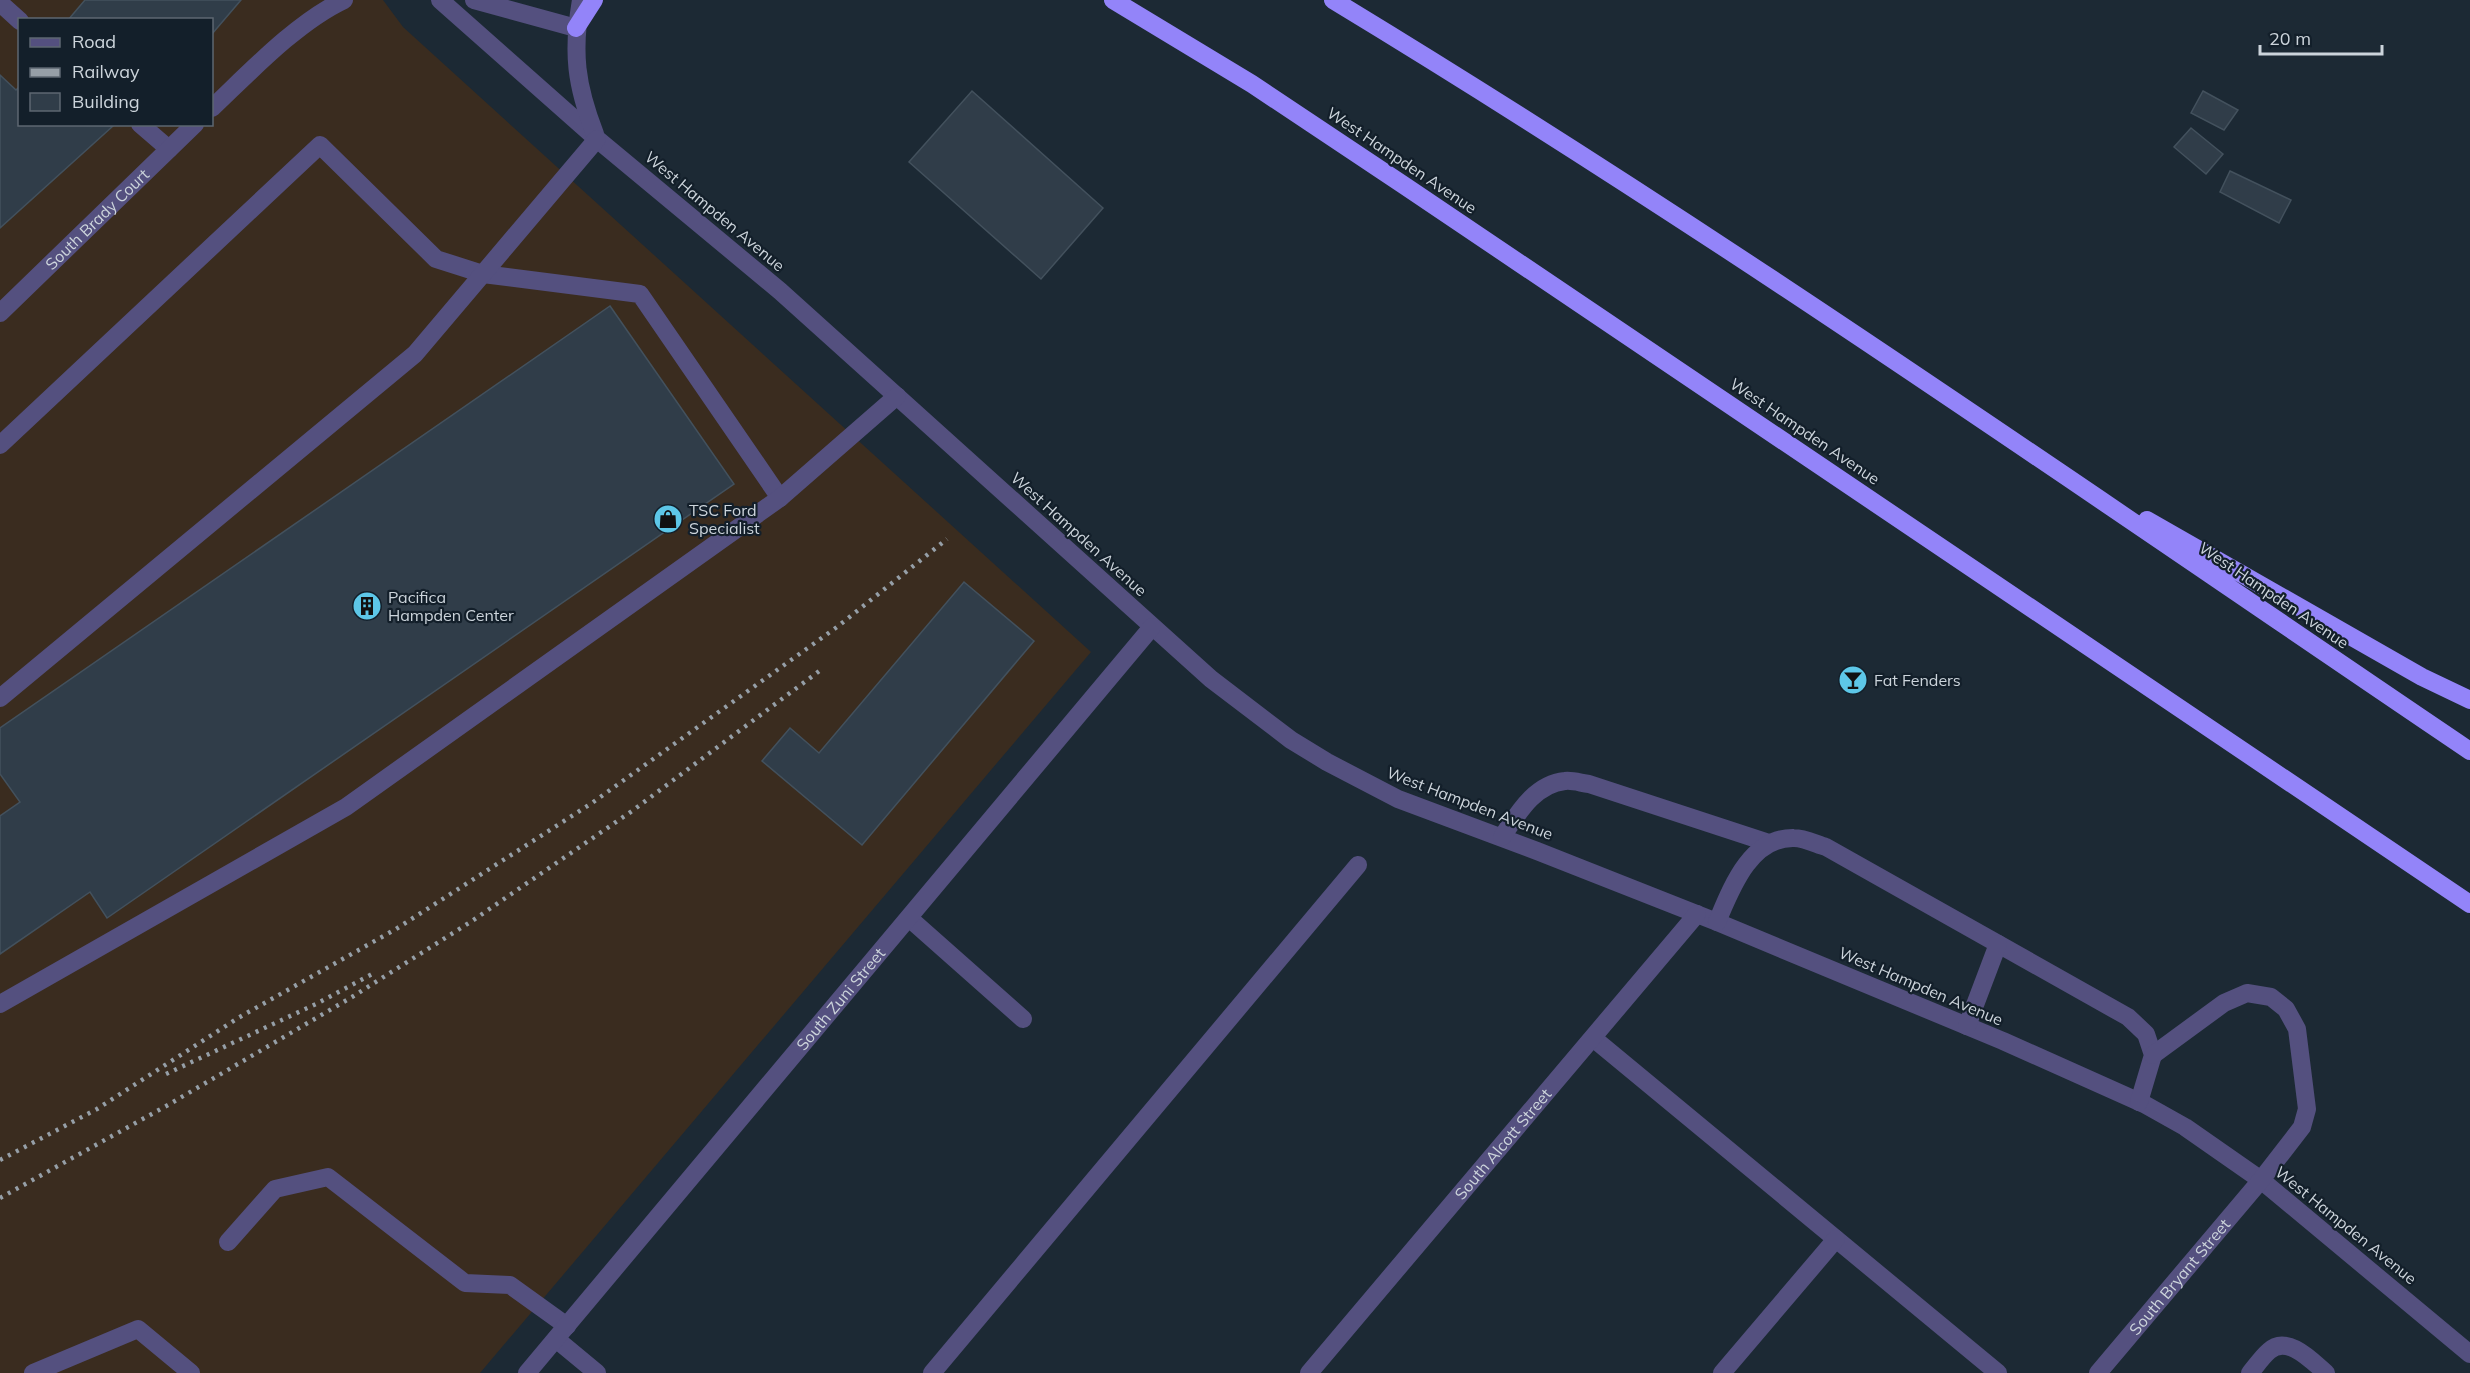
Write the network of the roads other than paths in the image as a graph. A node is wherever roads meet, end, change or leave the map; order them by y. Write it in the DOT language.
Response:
graph roads {
  1 [pos="344,0"];
  2 [pos="440,0"];
  3 [pos="474,0"];
  4 [pos="581,0"];
  5 [pos="594,0"];
  6 [pos="1113,0"];
  7 [pos="1333,0"];
  8 [pos="0,3"];
  9 [pos="18,19"];
  10 [pos="576,28"];
  11 [pos="213,107"];
  12 [pos="142,126"];
  13 [pos="193,126"];
  14 [pos="597,139"];
  15 [pos="168,149"];
  16 [pos="483,274"];
  17 [pos="0,313"];
  18 [pos="897,396"];
  19 [pos="0,445"];
  20 [pos="2021,447"];
  21 [pos="780,498"];
  22 [pos="1152,627"];
  23 [pos="0,698"];
  24 [pos="2470,700"];
  25 [pos="2470,751"];
  26 [pos="1502,837"];
  27 [pos="1769,843"];
  28 [pos="1358,865"];
  29 [pos="2470,904"];
  30 [pos="1697,914"];
  31 [pos="909,918"];
  32 [pos="1717,922"];
  33 [pos="1998,944"];
  34 [pos="0,1004"];
  35 [pos="1023,1019"];
  36 [pos="1967,1026"];
  37 [pos="1593,1038"];
  38 [pos="2152,1055"];
  39 [pos="2139,1102"];
  40 [pos="2261,1180"];
  41 [pos="1836,1239"];
  42 [pos="228,1242"];
  43 [pos="562,1332"];
  44 [pos="2470,1354"];
  45 [pos="33,1373"];
  46 [pos="191,1373"];
  47 [pos="527,1373"];
  48 [pos="597,1373"];
  49 [pos="932,1373"];
  50 [pos="1309,1373"];
  51 [pos="1722,1373"];
  52 [pos="1998,1373"];
  53 [pos="2098,1373"];
  54 [pos="2250,1373"];
  55 [pos="2326,1373"];
  1 -- 11 [label="street"];
  2 -- 14 [label="street, West Hampden Avenue"];
  3 -- 10 [label="street"];
  4 -- 10 [label="street"];
  5 -- 10 [label="highway"];
  6 -- 29 [label="highway, West Hampden Avenue"];
  7 -- 20 [label="highway, West Hampden Avenue"];
  8 -- 9 [label="street"];
  10 -- 14 [label="street"];
  12 -- 15 [label="street"];
  13 -- 15 [label="street, South Brady Court"];
  14 -- 16 [label="street"];
  14 -- 18 [label="street, West Hampden Avenue"];
  15 -- 17 [label="street, South Brady Court"];
  16 -- 19 [label="street"];
  16 -- 21 [label="street"];
  16 -- 23 [label="street"];
  18 -- 21 [label="street"];
  18 -- 22 [label="street, West Hampden Avenue"];
  20 -- 24 [label="highway"];
  20 -- 25 [label="highway, West Hampden Avenue"];
  21 -- 34 [label="street"];
  22 -- 26 [label="street, West Hampden Avenue"];
  22 -- 31 [label="street, South Zuni Street"];
  26 -- 27 [label="street"];
  26 -- 30 [label="street, West Hampden Avenue"];
  27 -- 32 [label="street"];
  27 -- 33 [label="street"];
  28 -- 49 [label="street"];
  30 -- 32 [label="street, West Hampden Avenue"];
  30 -- 37 [label="street, South Alcott Street"];
  31 -- 35 [label="street"];
  31 -- 43 [label="street, South Zuni Street"];
  32 -- 36 [label="street, West Hampden Avenue"];
  33 -- 36 [label="street"];
  33 -- 38 [label="street"];
  36 -- 39 [label="street, West Hampden Avenue"];
  37 -- 41 [label="street"];
  37 -- 50 [label="street, South Alcott Street"];
  38 -- 39 [label="street"];
  38 -- 40 [label="street, South Bryant Street"];
  39 -- 40 [label="street, West Hampden Avenue"];
  40 -- 44 [label="street, West Hampden Avenue"];
  40 -- 53 [label="street, South Bryant Street"];
  41 -- 51 [label="street"];
  41 -- 52 [label="street"];
  42 -- 43 [label="street"];
  43 -- 47 [label="street, South Zuni Street"];
  43 -- 48 [label="street"];
  45 -- 46 [label="street"];
  54 -- 55 [label="street"];
}
